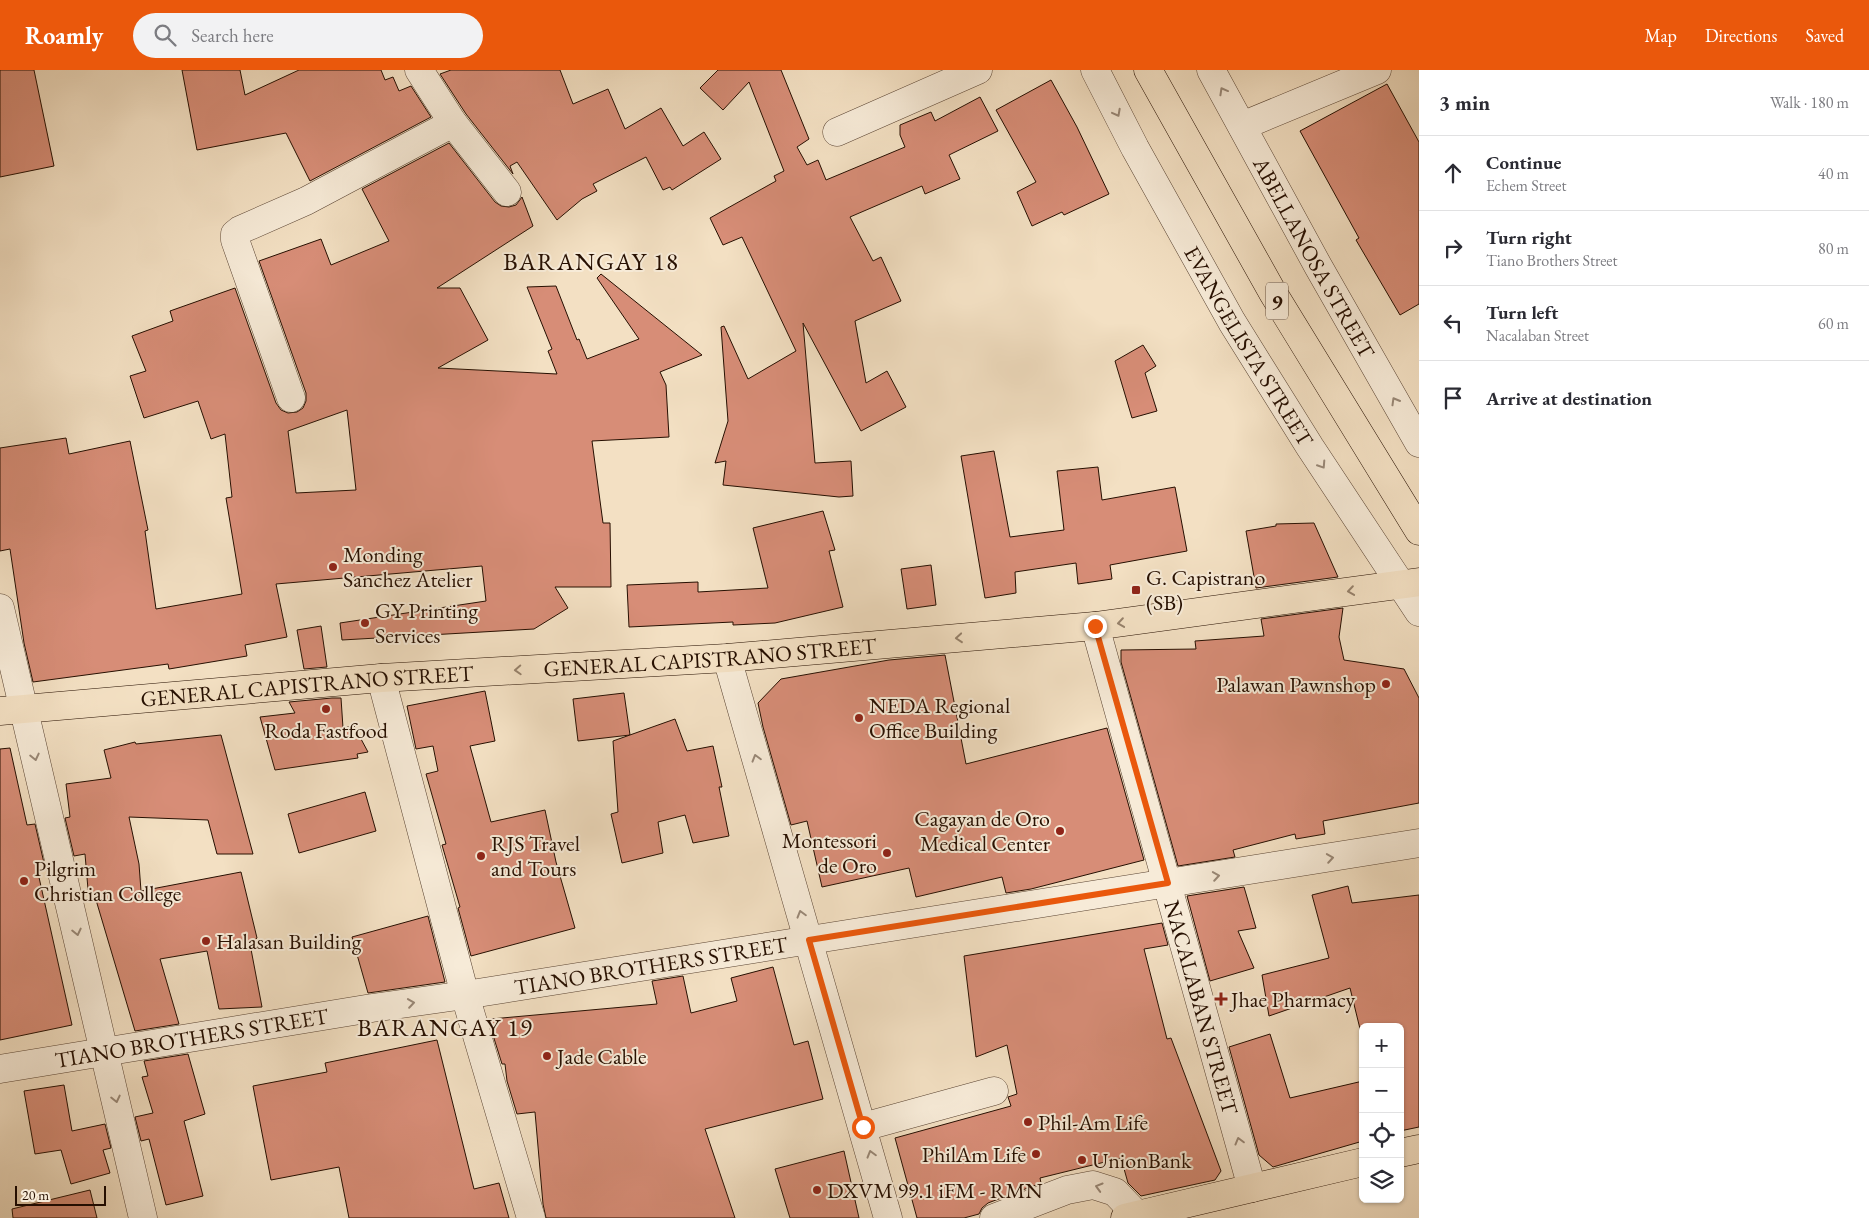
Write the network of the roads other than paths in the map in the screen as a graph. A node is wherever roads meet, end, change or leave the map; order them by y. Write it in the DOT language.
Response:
graph roads {
  1 [pos="419,70"];
  2 [pos="978,70"];
  3 [pos="1094,70"];
  4 [pos="1148,70"];
  5 [pos="1211,70"];
  6 [pos="1376,70"];
  7 [pos="453,123"];
  8 [pos="1242,126"];
  9 [pos="837,132"];
  10 [pos="507,192"];
  11 [pos="291,398"];
  12 [pos="1419,443"];
  13 [pos="1419,531"];
  14 [pos="1409,583"];
  15 [pos="0,608"];
  16 [pos="1419,612"];
  17 [pos="1095,626"];
  18 [pos="727,658"];
  19 [pos="381,678"];
  20 [pos="12,710"];
  21 [pos="1419,843"];
  22 [pos="1168,883"];
  23 [pos="809,940"];
  24 [pos="465,995"];
  25 [pos="106,1052"];
  26 [pos="0,1069"];
  27 [pos="994,1091"];
  28 [pos="863,1127"];
  29 [pos="1419,1149"];
  30 [pos="1404,1152"];
  31 [pos="1359,1163"];
  32 [pos="1252,1188"];
  33 [pos="1131,1217"];
  34 [pos="143,1218"];
  35 [pos="531,1218"];
  36 [pos="888,1218"];
  37 [pos="994,1218"];
  1 -- 7 [label="street"];
  2 -- 9 [label="street"];
  3 -- 14 [label="street, EVANGELISTA STREET, one-way"];
  4 -- 13 [label="main road, 9"];
  8 -- 5 [label="street, ABELLANOSA STREET, one-way"];
  6 -- 8 [label="street"];
  7 -- 10 [label="street"];
  7 -- 11 [label="street"];
  12 -- 8 [label="street, ABELLANOSA STREET, one-way"];
  14 -- 16 [label="street, EVANGELISTA STREET"];
  14 -- 17 [label="main road, GENERAL CAPISTRANO STREET, one-way"];
  15 -- 20 [label="street"];
  17 -- 18 [label="main road, GENERAL CAPISTRANO STREET, one-way"];
  17 -- 22 [label="street, NACALABAN STREET"];
  18 -- 19 [label="main road, GENERAL CAPISTRANO STREET, one-way"];
  23 -- 18 [label="street, one-way"];
  19 -- 20 [label="main road, GENERAL CAPISTRANO STREET"];
  19 -- 24 [label="street"];
  20 -- 25 [label="street, one-way"];
  22 -- 21 [label="street, TIANO BROTHERS STREET, one-way"];
  22 -- 23 [label="street, TIANO BROTHERS STREET"];
  32 -- 22 [label="street, NACALABAN STREET, one-way"];
  23 -- 24 [label="street, TIANO BROTHERS STREET"];
  23 -- 28 [label="street"];
  25 -- 24 [label="street, TIANO BROTHERS STREET, one-way"];
  24 -- 35 [label="street"];
  25 -- 26 [label="street, TIANO BROTHERS STREET"];
  25 -- 34 [label="street, one-way"];
  27 -- 28 [label="street"];
  36 -- 28 [label="street, one-way"];
  29 -- 30 [label="main road"];
  31 -- 32 [label="main road"];
  32 -- 33 [label="main road"];
  33 -- 37 [label="street, one-way"];
}
